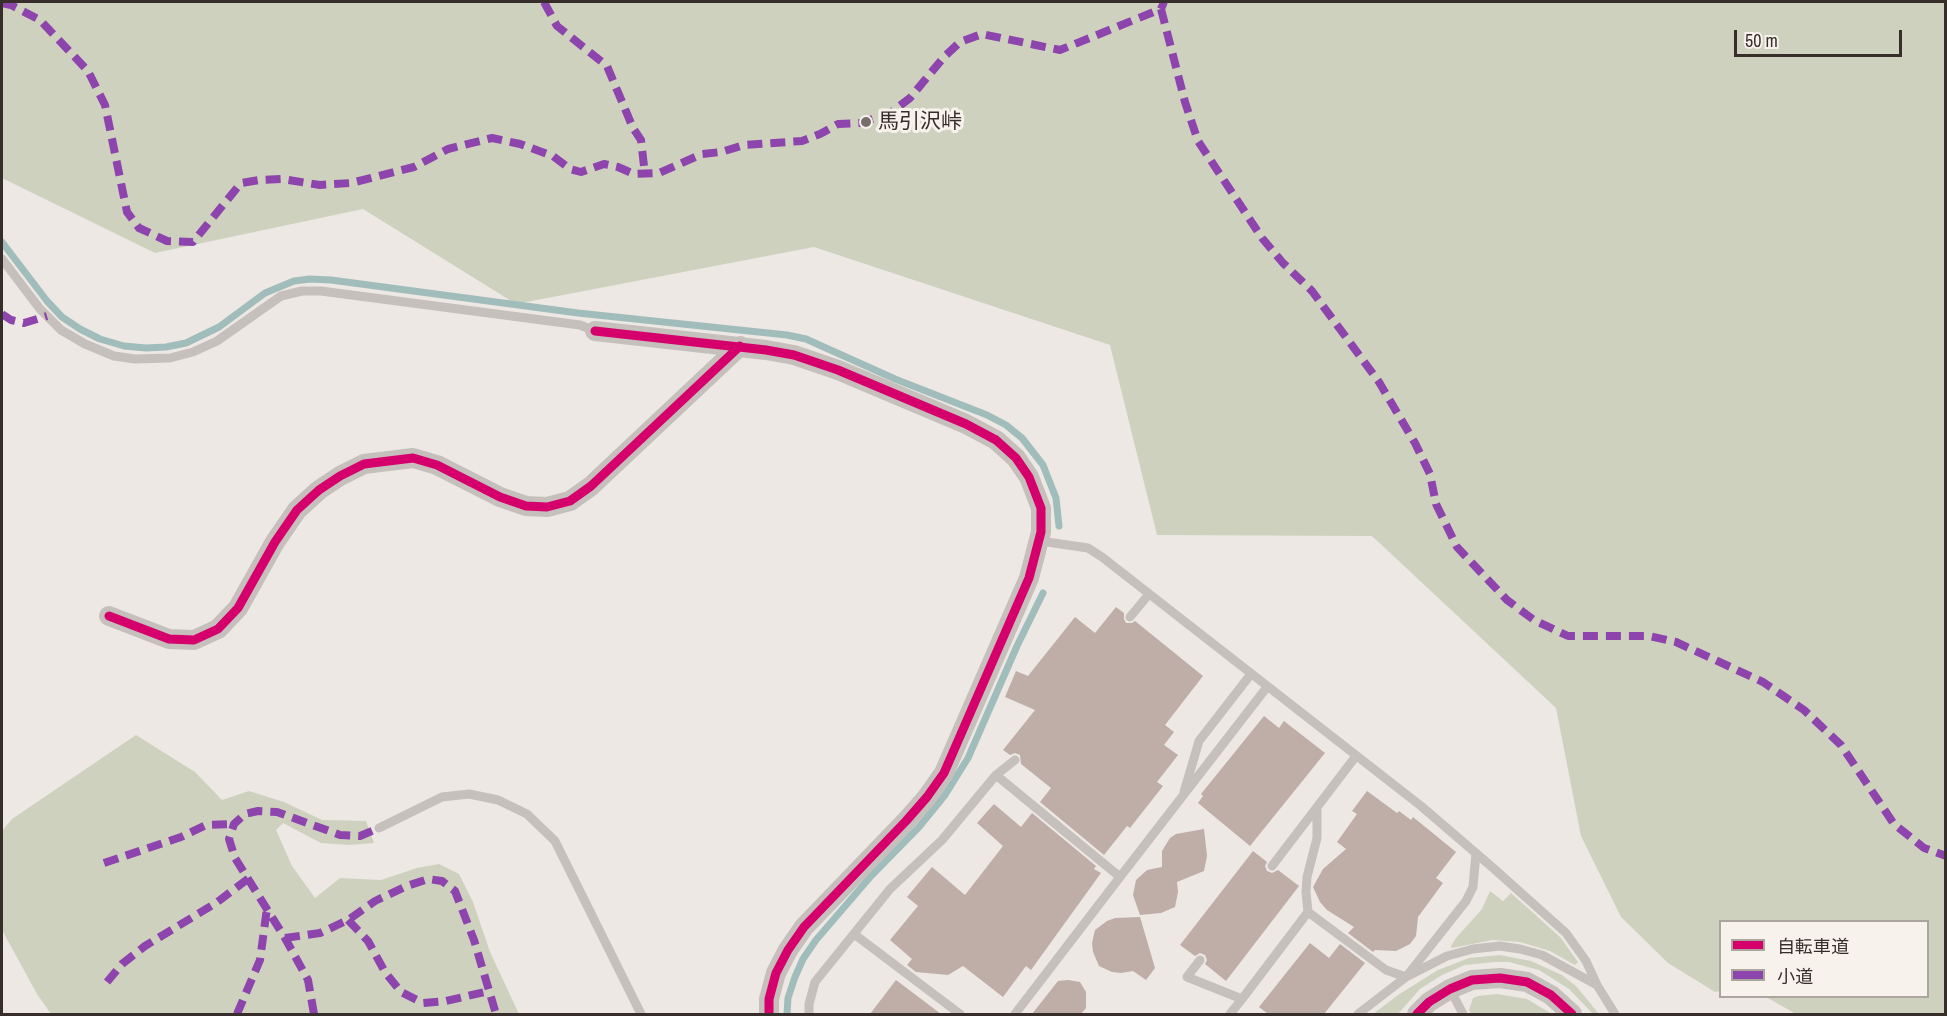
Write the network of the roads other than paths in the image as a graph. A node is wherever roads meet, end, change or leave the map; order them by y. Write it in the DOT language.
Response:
graph roads {
  1 [pos="2,259"];
  2 [pos="595,332"];
  3 [pos="740,346"];
  4 [pos="1040,541"];
  5 [pos="1149,594"];
  6 [pos="109,616"];
  7 [pos="1130,617"];
  8 [pos="1251,674"];
  9 [pos="1267,687"];
  10 [pos="1356,756"];
  11 [pos="1015,759"];
  12 [pos="996,776"];
  13 [pos="1182,797"];
  14 [pos="1317,808"];
  15 [pos="379,828"];
  16 [pos="1476,853"];
  17 [pos="1272,866"];
  18 [pos="1120,877"];
  19 [pos="1308,912"];
  20 [pos="854,934"];
  21 [pos="1200,960"];
  22 [pos="1406,977"];
  23 [pos="1597,985"];
  24 [pos="1450,989"];
  25 [pos="1242,999"];
  26 [pos="641,1014"];
  27 [pos="769,1014"];
  28 [pos="809,1014"];
  29 [pos="960,1014"];
  30 [pos="1015,1014"];
  31 [pos="1230,1014"];
  32 [pos="1358,1014"];
  33 [pos="1417,1014"];
  34 [pos="1463,1014"];
  35 [pos="1572,1014"];
  36 [pos="1615,1014"];
  1 -- 2 [label="lane"];
  2 -- 3 [label="street"];
  3 -- 4 [label="street"];
  3 -- 6 [label="street"];
  4 -- 5 [label="lane"];
  4 -- 27 [label="street"];
  5 -- 7 [label="lane"];
  5 -- 8 [label="lane"];
  8 -- 9 [label="lane"];
  8 -- 13 [label="lane"];
  9 -- 10 [label="lane"];
  9 -- 13 [label="lane"];
  10 -- 14 [label="lane"];
  10 -- 16 [label="lane"];
  11 -- 12 [label="lane"];
  12 -- 18 [label="lane"];
  12 -- 20 [label="lane"];
  13 -- 18 [label="lane"];
  14 -- 17 [label="lane"];
  14 -- 19 [label="lane"];
  15 -- 26 [label="lane"];
  16 -- 22 [label="lane"];
  16 -- 23 [label="lane"];
  18 -- 30 [label="lane"];
  19 -- 22 [label="lane"];
  19 -- 25 [label="lane"];
  20 -- 28 [label="lane"];
  20 -- 29 [label="lane"];
  21 -- 25 [label="lane"];
  22 -- 23 [label="lane"];
  22 -- 32 [label="lane"];
  23 -- 36 [label="lane"];
  24 -- 33 [label="street"];
  24 -- 34 [label="lane"];
  24 -- 35 [label="street"];
  25 -- 31 [label="lane"];
}
